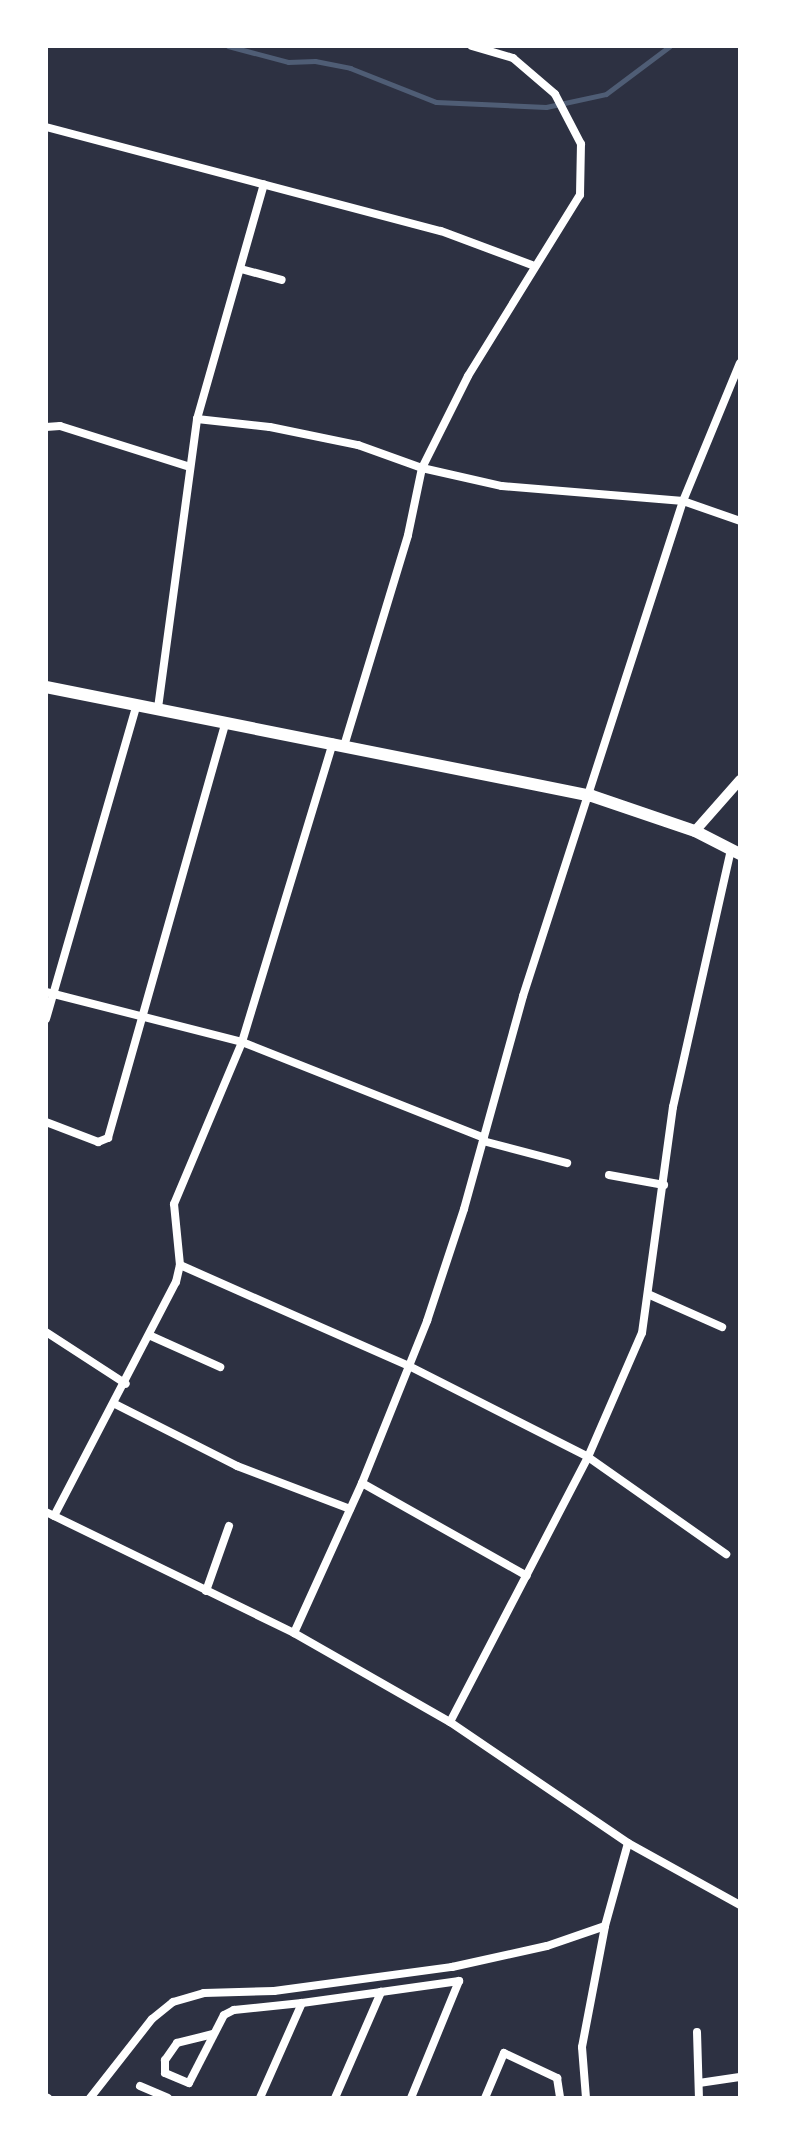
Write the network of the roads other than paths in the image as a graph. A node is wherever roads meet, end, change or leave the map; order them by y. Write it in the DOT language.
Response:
graph roads {
  1 [pos="472,46"];
  2 [pos="46,127"];
  3 [pos="264,184"];
  4 [pos="532,265"];
  5 [pos="241,269"];
  6 [pos="282,280"];
  7 [pos="740,363"];
  8 [pos="197,419"];
  9 [pos="47,424"];
  10 [pos="190,467"];
  11 [pos="422,468"];
  12 [pos="683,501"];
  13 [pos="740,521"];
  14 [pos="46,687"];
  15 [pos="137,704"];
  16 [pos="158,708"];
  17 [pos="226,722"];
  18 [pos="338,745"];
  19 [pos="740,780"];
  20 [pos="592,796"];
  21 [pos="695,831"];
  22 [pos="735,852"];
  23 [pos="49,993"];
  24 [pos="142,1017"];
  25 [pos="46,1019"];
  26 [pos="242,1042"];
  27 [pos="46,1122"];
  28 [pos="484,1140"];
  29 [pos="567,1163"];
  30 [pos="609,1175"];
  31 [pos="664,1185"];
  32 [pos="180,1265"];
  33 [pos="650,1295"];
  34 [pos="722,1327"];
  35 [pos="46,1332"];
  36 [pos="151,1336"];
  37 [pos="409,1366"];
  38 [pos="220,1367"];
  39 [pos="126,1384"];
  40 [pos="115,1404"];
  41 [pos="588,1457"];
  42 [pos="362,1483"];
  43 [pos="350,1509"];
  44 [pos="50,1514"];
  45 [pos="229,1526"];
  46 [pos="726,1554"];
  47 [pos="527,1576"];
  48 [pos="206,1591"];
  49 [pos="294,1633"];
  50 [pos="450,1722"];
  51 [pos="628,1843"];
  52 [pos="740,1905"];
  53 [pos="605,1926"];
  54 [pos="381,1992"];
  55 [pos="302,2003"];
  56 [pos="697,2032"];
  57 [pos="213,2034"];
  58 [pos="740,2077"];
  59 [pos="699,2083"];
  60 [pos="140,2086"];
  61 [pos="90,2098"];
  62 [pos="168,2098"];
  63 [pos="260,2098"];
  64 [pos="335,2098"];
  65 [pos="411,2098"];
  66 [pos="485,2098"];
  67 [pos="560,2098"];
  68 [pos="586,2098"];
  69 [pos="699,2098"];
  1 -- 4 [label="street"];
  2 -- 3 [label="street"];
  3 -- 4 [label="street"];
  3 -- 5 [label="street"];
  4 -- 11 [label="street"];
  5 -- 6 [label="street"];
  5 -- 8 [label="street"];
  7 -- 12 [label="street"];
  8 -- 10 [label="street"];
  8 -- 11 [label="street"];
  9 -- 10 [label="street"];
  10 -- 16 [label="street"];
  11 -- 12 [label="street"];
  11 -- 18 [label="street"];
  12 -- 13 [label="street"];
  12 -- 20 [label="street"];
  14 -- 15 [label="main road"];
  15 -- 16 [label="main road"];
  15 -- 23 [label="street"];
  16 -- 17 [label="main road"];
  17 -- 18 [label="main road"];
  17 -- 24 [label="street"];
  18 -- 20 [label="main road"];
  18 -- 26 [label="street"];
  19 -- 21 [label="street"];
  20 -- 21 [label="main road"];
  20 -- 28 [label="street"];
  21 -- 22 [label="main road"];
  22 -- 31 [label="street"];
  23 -- 24 [label="street"];
  23 -- 25 [label="street"];
  24 -- 26 [label="street"];
  24 -- 27 [label="street"];
  26 -- 28 [label="street"];
  26 -- 32 [label="street"];
  28 -- 29 [label="street"];
  28 -- 37 [label="street"];
  30 -- 31 [label="street"];
  31 -- 33 [label="street"];
  32 -- 36 [label="street"];
  32 -- 37 [label="street"];
  33 -- 34 [label="street"];
  33 -- 41 [label="street"];
  35 -- 39 [label="street"];
  36 -- 38 [label="street"];
  36 -- 39 [label="street"];
  37 -- 41 [label="street"];
  37 -- 42 [label="street"];
  39 -- 40 [label="street"];
  40 -- 43 [label="street"];
  40 -- 44 [label="street"];
  41 -- 46 [label="street"];
  41 -- 47 [label="street"];
  42 -- 43 [label="street"];
  42 -- 47 [label="street"];
  43 -- 49 [label="street"];
  44 -- 48 [label="street"];
  45 -- 48 [label="street"];
  47 -- 50 [label="street"];
  48 -- 49 [label="street"];
  49 -- 50 [label="street"];
  50 -- 51 [label="street"];
  51 -- 52 [label="street"];
  51 -- 53 [label="street"];
  53 -- 61 [label="street"];
  53 -- 68 [label="street"];
  54 -- 55 [label="street"];
  54 -- 64 [label="street"];
  54 -- 65 [label="street"];
  55 -- 57 [label="street"];
  55 -- 63 [label="street"];
  56 -- 59 [label="street"];
  57 -- 57 [label="street"];
  58 -- 59 [label="street"];
  59 -- 69 [label="street"];
  60 -- 62 [label="street"];
  66 -- 67 [label="street"];
}
